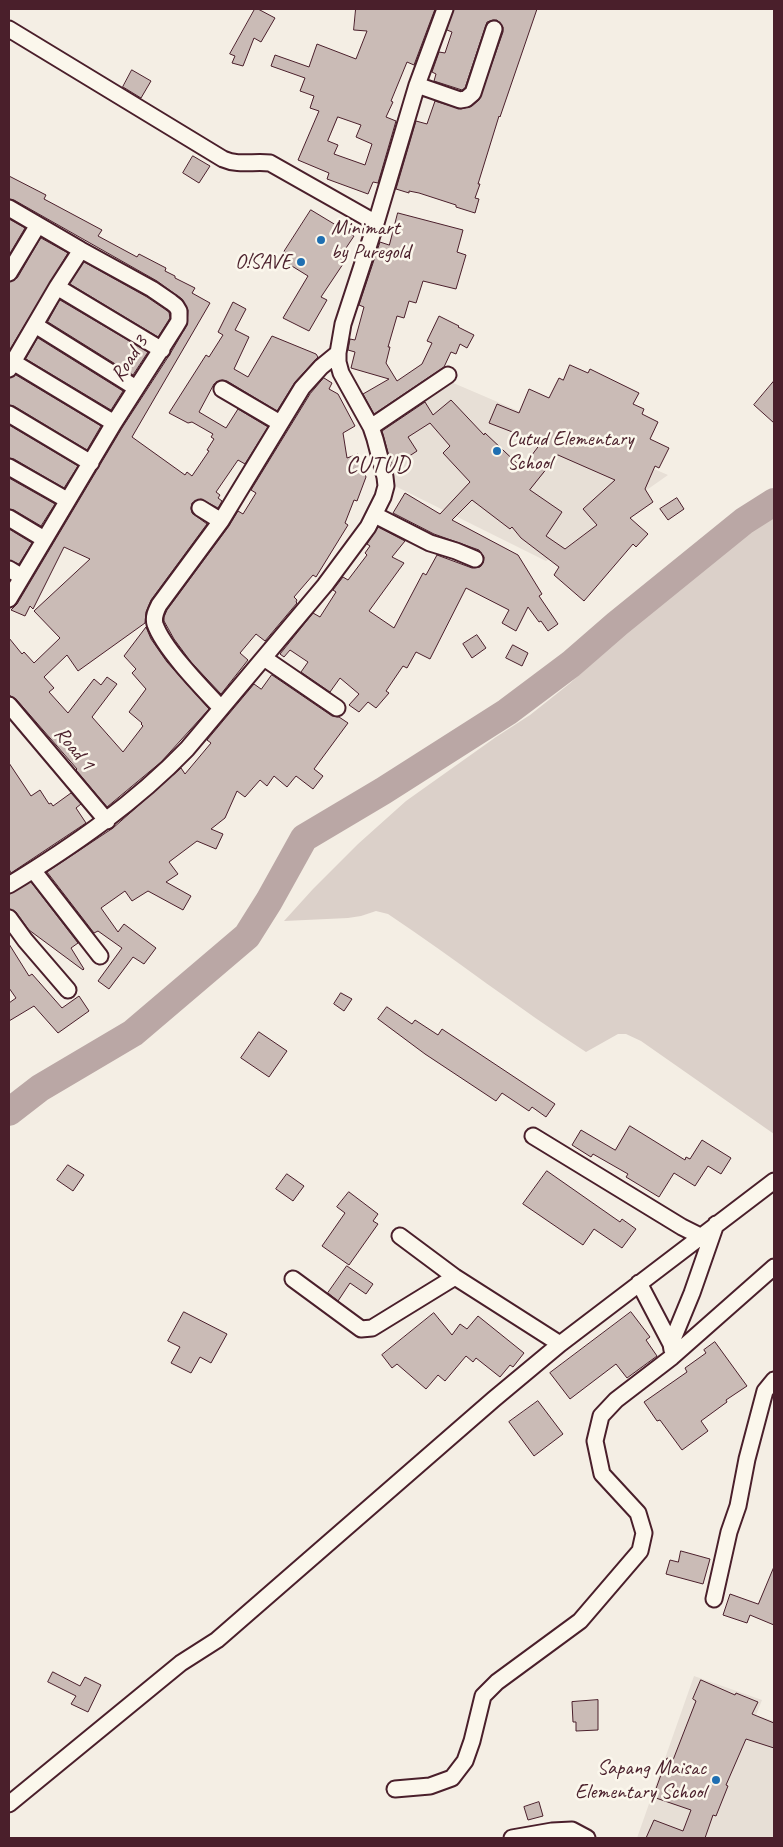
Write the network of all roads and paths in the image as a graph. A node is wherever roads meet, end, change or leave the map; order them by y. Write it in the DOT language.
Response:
graph roads {
  1 [pos="445,9"];
  2 [pos="9,29"];
  3 [pos="494,29"];
  4 [pos="417,85"];
  5 [pos="9,208"];
  6 [pos="376,223"];
  7 [pos="38,225"];
  8 [pos="81,250"];
  9 [pos="9,273"];
  10 [pos="57,287"];
  11 [pos="35,325"];
  12 [pos="162,350"];
  13 [pos="338,353"];
  14 [pos="11,366"];
  15 [pos="448,376"];
  16 [pos="136,388"];
  17 [pos="222,389"];
  18 [pos="9,414"];
  19 [pos="114,423"];
  20 [pos="280,423"];
  21 [pos="371,427"];
  22 [pos="91,463"];
  23 [pos="9,467"];
  24 [pos="67,500"];
  25 [pos="200,508"];
  26 [pos="375,515"];
  27 [pos="9,518"];
  28 [pos="220,521"];
  29 [pos="44,539"];
  30 [pos="475,559"];
  31 [pos="9,568"];
  32 [pos="22,577"];
  33 [pos="9,599"];
  34 [pos="264,658"];
  35 [pos="9,705"];
  36 [pos="221,708"];
  37 [pos="337,708"];
  38 [pos="107,821"];
  39 [pos="33,870"];
  40 [pos="9,884"];
  41 [pos="9,918"];
  42 [pos="100,956"];
  43 [pos="68,990"];
  44 [pos="533,1136"];
  45 [pos="774,1181"];
  46 [pos="716,1224"];
  47 [pos="400,1236"];
  48 [pos="700,1236"];
  49 [pos="774,1267"];
  50 [pos="454,1277"];
  51 [pos="293,1279"];
  52 [pos="639,1283"];
  53 [pos="560,1344"];
  54 [pos="672,1350"];
  55 [pos="774,1380"];
  56 [pos="714,1599"];
  57 [pos="395,1789"];
  58 [pos="9,1804"];
  59 [pos="512,1838"];
  60 [pos="587,1838"];
  1 -- 4 [label="street"];
  2 -- 6 [label="street"];
  3 -- 4 [label="street"];
  4 -- 6 [label="street"];
  5 -- 7 [label="street, Road 3"];
  6 -- 13 [label="street"];
  7 -- 8 [label="street, Road 3"];
  7 -- 9 [label="street"];
  8 -- 10 [label="street"];
  8 -- 12 [label="street, Road 3"];
  10 -- 11 [label="street"];
  10 -- 12 [label="street"];
  11 -- 14 [label="street"];
  11 -- 16 [label="street"];
  12 -- 16 [label="street, Road 3"];
  13 -- 20 [label="street"];
  13 -- 21 [label="street"];
  14 -- 19 [label="street"];
  15 -- 21 [label="street"];
  16 -- 19 [label="street, Road 3"];
  17 -- 20 [label="street"];
  18 -- 22 [label="street"];
  19 -- 22 [label="street, Road 3"];
  20 -- 28 [label="street"];
  21 -- 26 [label="street"];
  22 -- 24 [label="street, Road 3"];
  23 -- 24 [label="street"];
  24 -- 29 [label="street, Road 3"];
  25 -- 28 [label="street"];
  26 -- 30 [label="street"];
  26 -- 34 [label="street"];
  27 -- 29 [label="street"];
  28 -- 36 [label="street"];
  29 -- 32 [label="street, Road 3"];
  31 -- 32 [label="street"];
  32 -- 33 [label="street, Road 3"];
  34 -- 36 [label="street"];
  34 -- 37 [label="street"];
  35 -- 38 [label="street, Road 1"];
  36 -- 38 [label="street"];
  38 -- 39 [label="street"];
  39 -- 40 [label="street"];
  39 -- 42 [label="street"];
  41 -- 43 [label="street"];
  44 -- 48 [label="street"];
  45 -- 46 [label="street"];
  46 -- 48 [label="street"];
  46 -- 54 [label="street"];
  47 -- 50 [label="street"];
  48 -- 52 [label="street"];
  49 -- 54 [label="street"];
  50 -- 51 [label="street"];
  50 -- 53 [label="street"];
  52 -- 53 [label="street"];
  52 -- 54 [label="street"];
  53 -- 58 [label="street"];
  54 -- 57 [label="street"];
  55 -- 56 [label="street"];
  59 -- 60 [label="street"];
}
